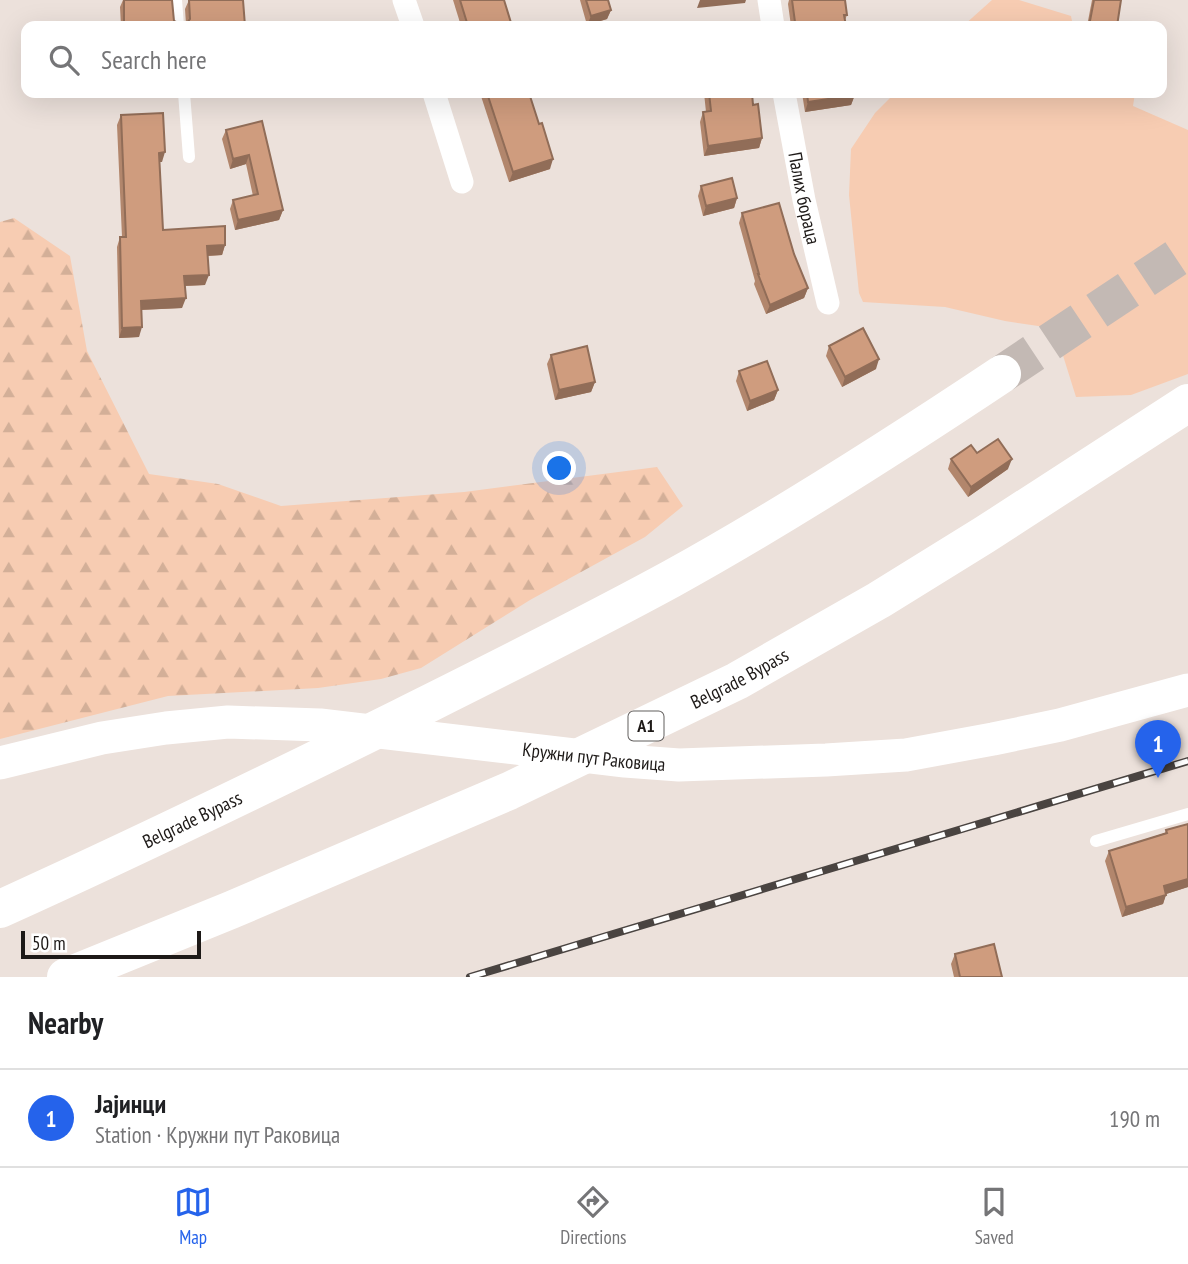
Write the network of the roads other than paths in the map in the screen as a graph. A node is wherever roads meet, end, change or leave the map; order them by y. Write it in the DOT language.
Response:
graph roads {
  1 [pos="176,0"];
  2 [pos="404,0"];
  3 [pos="769,0"];
  4 [pos="178,21"];
  5 [pos="411,21"];
  6 [pos="772,21"];
  7 [pos="184,98"];
  8 [pos="436,98"];
  9 [pos="785,98"];
  10 [pos="188,158"];
  11 [pos="462,182"];
  12 [pos="828,303"];
  13 [pos="1002,374"];
  14 [pos="1188,402"];
  15 [pos="1188,690"];
  16 [pos="0,764"];
  17 [pos="1188,814"];
  18 [pos="1096,841"];
  19 [pos="0,909"];
  20 [pos="66,977"];
  1 -- 4 [label="lane"];
  2 -- 5 [label="street"];
  3 -- 6 [label="street"];
  7 -- 10 [label="lane"];
  8 -- 11 [label="street"];
  9 -- 12 [label="street, Палих бораца"];
  13 -- 19 [label="highway, Belgrade Bypass"];
  14 -- 20 [label="highway, Belgrade Bypass / A1"];
  15 -- 16 [label="main road, Кружни пут Раковица"];
  17 -- 18 [label="lane"];
}
